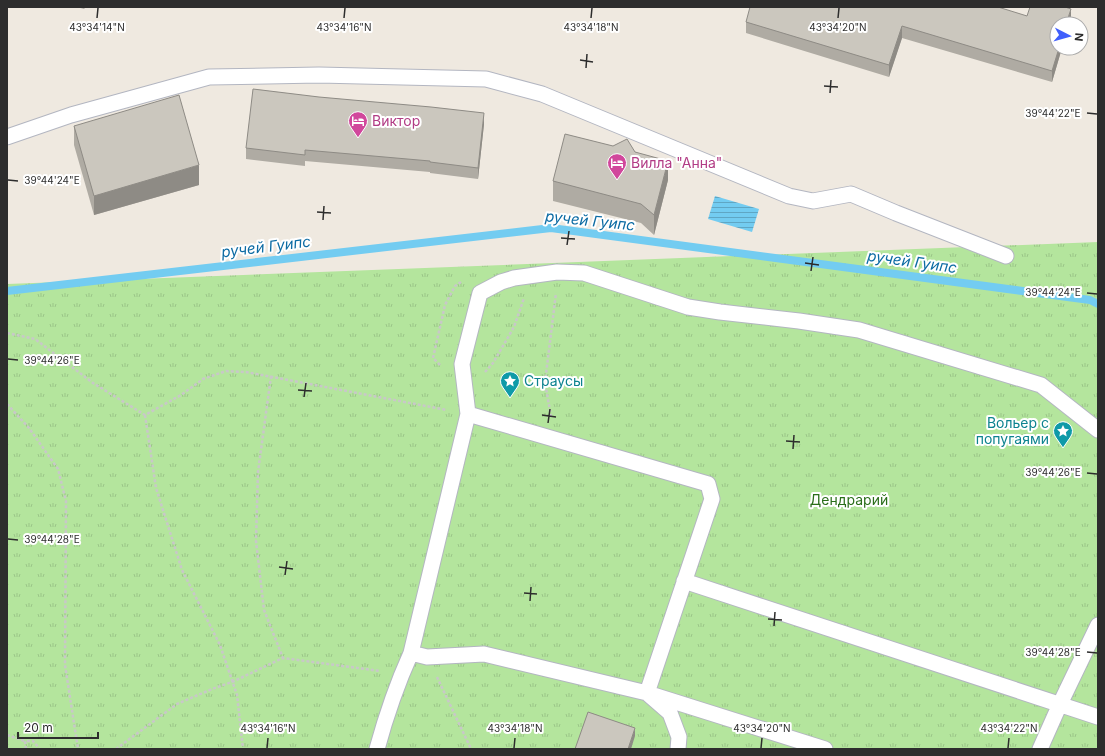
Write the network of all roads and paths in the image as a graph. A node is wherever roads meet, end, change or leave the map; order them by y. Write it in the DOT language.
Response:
graph roads {
  1 [pos="7,137"];
  2 [pos="1006,256"];
  3 [pos="557,272"];
  4 [pos="532,276"];
  5 [pos="464,280"];
  6 [pos="7,333"];
  7 [pos="442,369"];
  8 [pos="271,376"];
  9 [pos="465,392"];
  10 [pos="7,404"];
  11 [pos="468,414"];
  12 [pos="145,415"];
  13 [pos="1098,430"];
  14 [pos="554,439"];
  15 [pos="684,581"];
  16 [pos="1098,625"];
  17 [pos="411,653"];
  18 [pos="427,657"];
  19 [pos="283,658"];
  20 [pos="402,673"];
  21 [pos="232,682"];
  22 [pos="647,693"];
  23 [pos="1060,704"];
  24 [pos="1098,717"];
  25 [pos="7,735"];
  26 [pos="25,740"];
  27 [pos="26,749"];
  28 [pos="40,749"];
  29 [pos="78,749"];
  30 [pos="116,749"];
  31 [pos="243,749"];
  32 [pos="377,749"];
  33 [pos="471,749"];
  34 [pos="678,749"];
  35 [pos="825,749"];
  36 [pos="1040,749"];
  1 -- 2 [label="lane"];
  3 -- 4 [label="lane"];
  3 -- 13 [label="lane"];
  3 -- 14 [label="path"];
  4 -- 9 [label="path"];
  4 -- 9 [label="lane"];
  5 -- 7 [label="path"];
  6 -- 12 [label="path"];
  8 -- 11 [label="path"];
  8 -- 12 [label="path"];
  8 -- 19 [label="path"];
  9 -- 11 [label="lane"];
  10 -- 29 [label="path"];
  11 -- 14 [label="lane"];
  11 -- 17 [label="lane"];
  12 -- 21 [label="path"];
  14 -- 15 [label="lane"];
  15 -- 22 [label="lane"];
  15 -- 23 [label="lane"];
  16 -- 23 [label="lane"];
  17 -- 18 [label="lane"];
  17 -- 20 [label="lane"];
  18 -- 22 [label="lane"];
  18 -- 33 [label="path"];
  19 -- 20 [label="path"];
  19 -- 21 [label="path"];
  20 -- 32 [label="lane"];
  21 -- 30 [label="path"];
  21 -- 31 [label="path"];
  22 -- 34 [label="lane"];
  22 -- 35 [label="lane"];
  23 -- 24 [label="lane"];
  23 -- 36 [label="lane"];
  25 -- 26 [label="path"];
  26 -- 27 [label="path"];
  26 -- 28 [label="path"];
}
